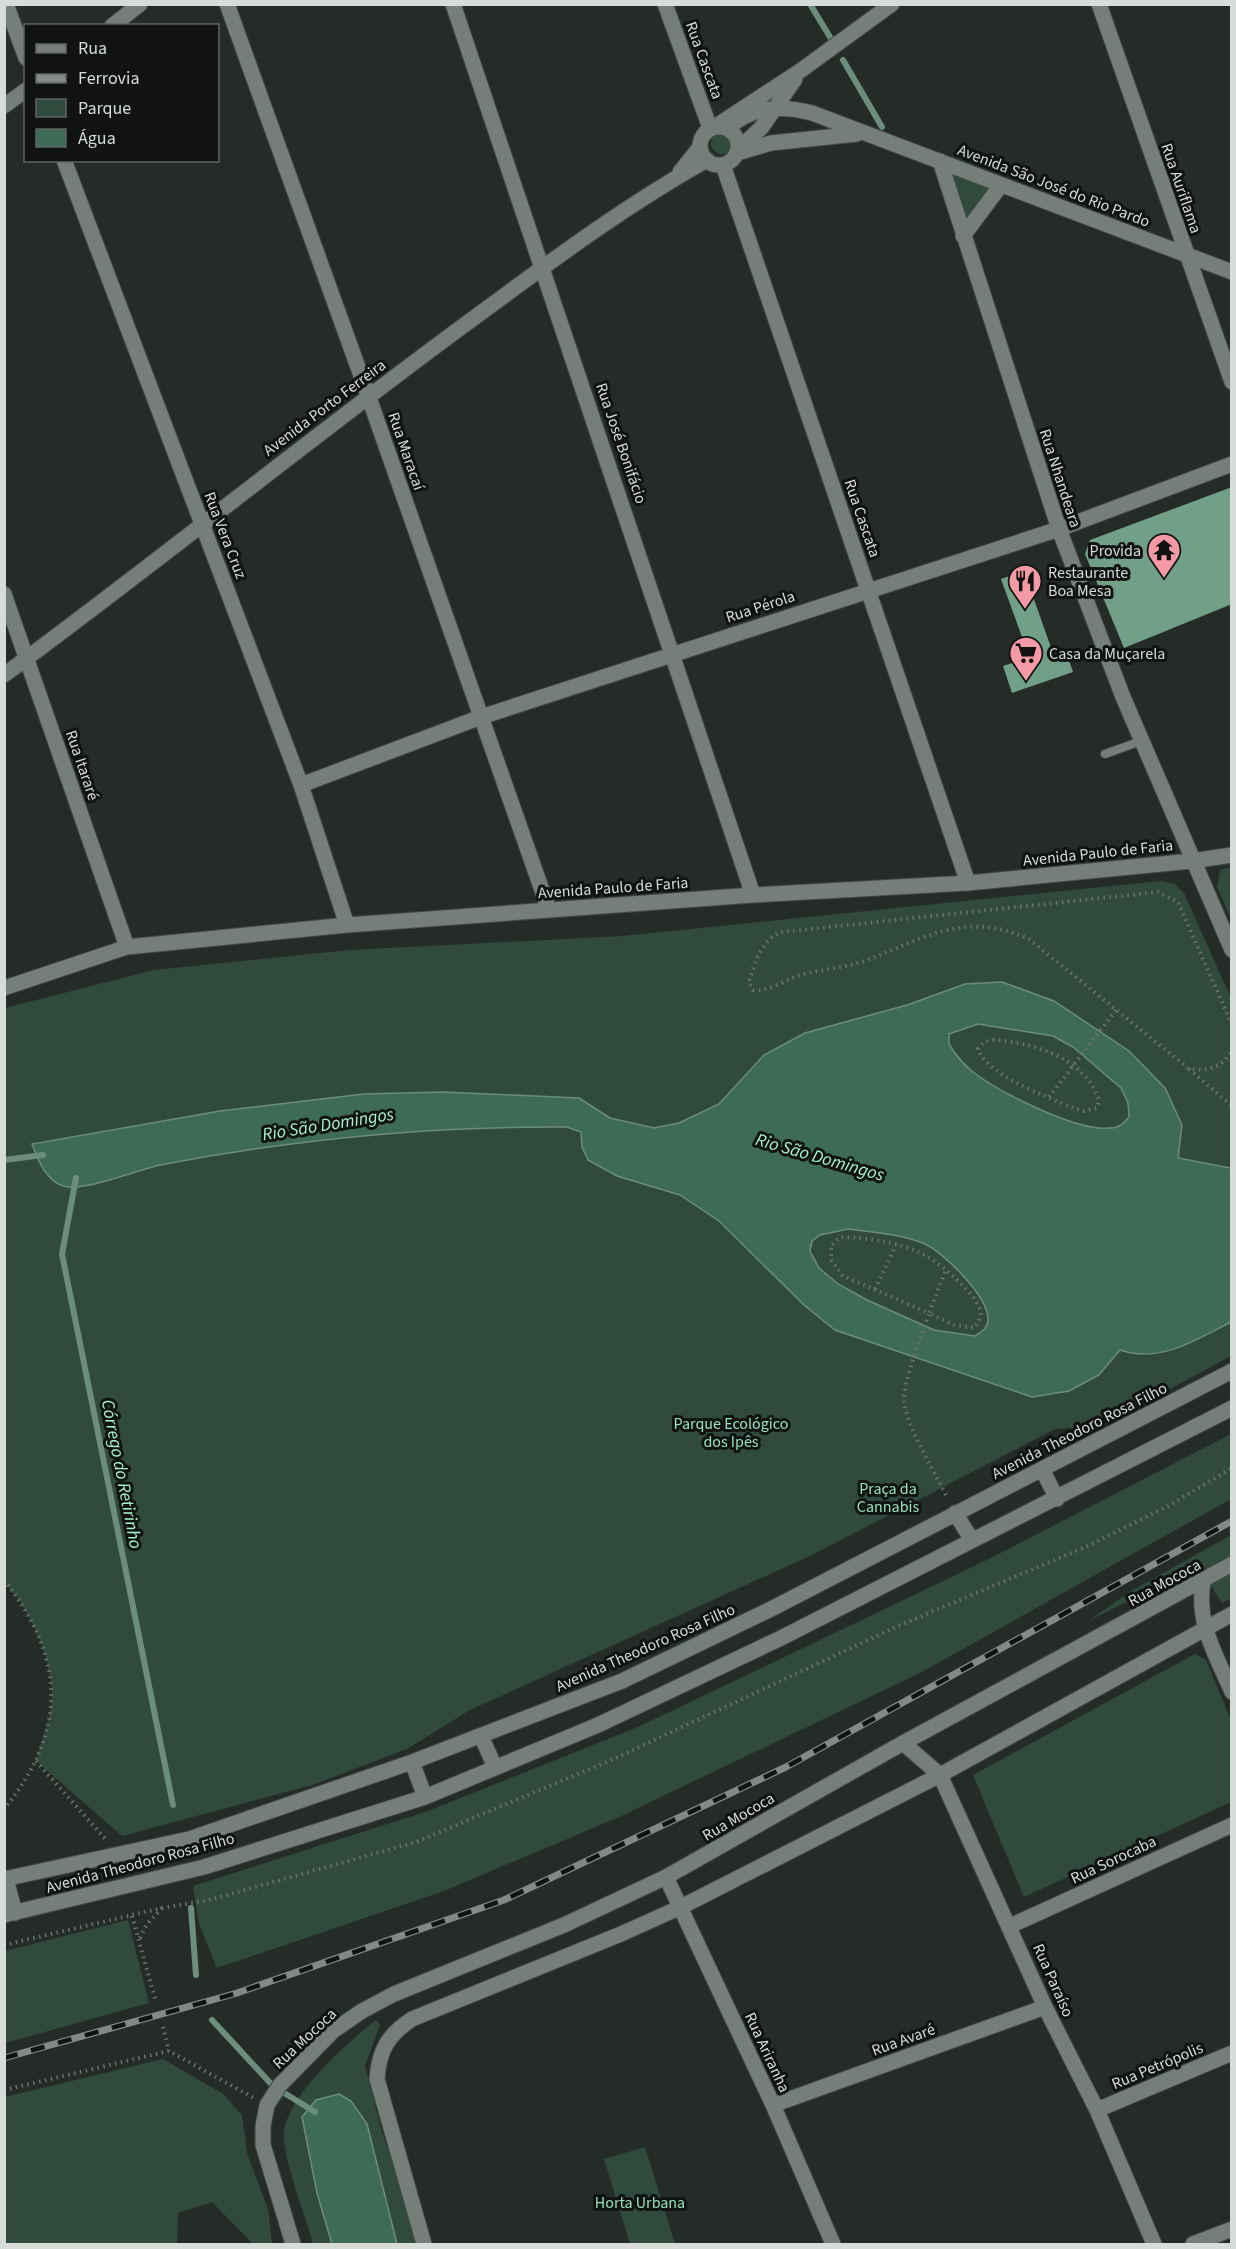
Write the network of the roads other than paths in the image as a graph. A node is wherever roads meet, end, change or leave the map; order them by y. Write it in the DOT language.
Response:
graph roads {
  1 [pos="6,4"];
  2 [pos="140,4"];
  3 [pos="227,4"];
  4 [pos="453,4"];
  5 [pos="665,4"];
  6 [pos="1099,4"];
  7 [pos="890,5"];
  8 [pos="115,24"];
  9 [pos="24,53"];
  10 [pos="800,71"];
  11 [pos="24,91"];
  12 [pos="4,106"];
  13 [pos="774,107"];
  14 [pos="718,128"];
  15 [pos="863,133"];
  16 [pos="738,151"];
  17 [pos="703,154"];
  18 [pos="940,161"];
  19 [pos="65,162"];
  20 [pos="723,165"];
  21 [pos="1000,184"];
  22 [pos="963,236"];
  23 [pos="1187,256"];
  24 [pos="543,267"];
  25 [pos="1232,272"];
  26 [pos="1232,382"];
  27 [pos="368,396"];
  28 [pos="1232,464"];
  29 [pos="202,522"];
  30 [pos="1059,529"];
  31 [pos="869,589"];
  32 [pos="4,594"];
  33 [pos="674,654"];
  34 [pos="28,657"];
  35 [pos="4,675"];
  36 [pos="480,717"];
  37 [pos="1141,741"];
  38 [pos="1105,754"];
  39 [pos="301,785"];
  40 [pos="1232,855"];
  41 [pos="1192,861"];
  42 [pos="968,883"];
  43 [pos="753,895"];
  44 [pos="549,910"];
  45 [pos="347,925"];
  46 [pos="127,947"];
  47 [pos="1232,950"];
  48 [pos="4,988"];
  49 [pos="1232,1371"];
  50 [pos="1232,1408"];
  51 [pos="1042,1469"];
  52 [pos="1057,1499"];
  53 [pos="955,1514"];
  54 [pos="972,1540"];
  55 [pos="1232,1564"];
  56 [pos="1203,1582"];
  57 [pos="1232,1614"];
  58 [pos="1204,1629"];
  59 [pos="1232,1692"];
  60 [pos="481,1736"];
  61 [pos="903,1743"];
  62 [pos="412,1762"];
  63 [pos="495,1767"];
  64 [pos="940,1775"];
  65 [pos="425,1797"];
  66 [pos="1232,1825"];
  67 [pos="666,1877"];
  68 [pos="5,1879"];
  69 [pos="681,1907"];
  70 [pos="10,1915"];
  71 [pos="1010,1926"];
  72 [pos="1045,2007"];
  73 [pos="1232,2053"];
  74 [pos="773,2105"];
  75 [pos="1097,2110"];
  76 [pos="1232,2229"];
  77 [pos="293,2244"];
  78 [pos="424,2244"];
  79 [pos="833,2244"];
  80 [pos="1154,2244"];
  81 [pos="1193,2244"];
  1 -- 9 [label="street"];
  2 -- 8 [label="street"];
  3 -- 27 [label="street, Rua Maracaí"];
  4 -- 24 [label="street, Rua José Bonifácio"];
  5 -- 14 [label="street, Rua Cascata"];
  6 -- 23 [label="street, Rua Auriflama"];
  7 -- 10 [label="street"];
  10 -- 13 [label="street"];
  10 -- 14 [label="street"];
  11 -- 12 [label="street"];
  13 -- 14 [label="street, Avenida São José do Rio Pardo"];
  13 -- 15 [label="street, Avenida São José do Rio Pardo"];
  13 -- 16 [label="street"];
  14 -- 16 [label="street"];
  14 -- 17 [label="street"];
  15 -- 16 [label="street, Avenida São José do Rio Pardo"];
  15 -- 18 [label="street, Avenida São José do Rio Pardo"];
  16 -- 20 [label="street"];
  17 -- 20 [label="street"];
  17 -- 24 [label="street, Avenida Porto Ferreira"];
  18 -- 21 [label="street, Avenida São José do Rio Pardo"];
  18 -- 22 [label="street, Rua Nhandeara"];
  19 -- 29 [label="street, Rua Vera Cruz"];
  20 -- 31 [label="street, Rua Cascata"];
  21 -- 22 [label="street"];
  21 -- 23 [label="street, Avenida São José do Rio Pardo"];
  22 -- 30 [label="street, Rua Nhandeara"];
  23 -- 25 [label="street, Avenida São José do Rio Pardo"];
  23 -- 26 [label="street, Rua Auriflama"];
  24 -- 27 [label="street, Avenida Porto Ferreira"];
  24 -- 33 [label="street, Rua José Bonifácio"];
  27 -- 29 [label="street, Avenida Porto Ferreira"];
  27 -- 36 [label="street, Rua Maracaí"];
  28 -- 30 [label="street, Rua Pérola"];
  29 -- 34 [label="street, Avenida Porto Ferreira"];
  29 -- 39 [label="street, Rua Vera Cruz"];
  30 -- 31 [label="street, Rua Pérola"];
  30 -- 37 [label="street, Rua Nhandeara"];
  31 -- 33 [label="street, Rua Pérola"];
  31 -- 42 [label="street, Rua Cascata"];
  32 -- 34 [label="street, Rua Itararé"];
  33 -- 36 [label="street, Rua Pérola"];
  33 -- 43 [label="street, Rua José Bonifácio"];
  34 -- 35 [label="street, Avenida Porto Ferreira"];
  34 -- 46 [label="street, Rua Itararé"];
  36 -- 39 [label="street, Rua Pérola"];
  36 -- 44 [label="street, Rua Maracaí"];
  37 -- 38 [label="lane"];
  37 -- 41 [label="street, Rua Nhandeara"];
  39 -- 45 [label="street, Rua Vera Cruz"];
  40 -- 41 [label="street, Avenida Paulo de Faria"];
  41 -- 42 [label="street, Avenida Paulo de Faria"];
  41 -- 47 [label="street, Rua Nhandeara"];
  42 -- 43 [label="street, Avenida Paulo de Faria"];
  43 -- 44 [label="street, Avenida Paulo de Faria"];
  44 -- 45 [label="street, Avenida Paulo de Faria"];
  45 -- 46 [label="street, Avenida Paulo de Faria"];
  46 -- 48 [label="street, Avenida Paulo de Faria"];
  49 -- 51 [label="street, Avenida Theodoro Rosa Filho"];
  50 -- 52 [label="street, Avenida Theodoro Rosa Filho"];
  51 -- 52 [label="street"];
  51 -- 53 [label="street, Avenida Theodoro Rosa Filho"];
  52 -- 54 [label="street, Avenida Theodoro Rosa Filho"];
  53 -- 54 [label="street"];
  53 -- 60 [label="street, Avenida Theodoro Rosa Filho"];
  54 -- 63 [label="street, Avenida Theodoro Rosa Filho"];
  55 -- 56 [label="street, Rua Mococa"];
  56 -- 58 [label="street"];
  56 -- 61 [label="street, Rua Mococa"];
  57 -- 58 [label="street"];
  58 -- 59 [label="street"];
  58 -- 64 [label="street"];
  60 -- 62 [label="street, Avenida Theodoro Rosa Filho"];
  60 -- 63 [label="street"];
  61 -- 64 [label="street, Rua Paraíso"];
  61 -- 67 [label="street, Rua Mococa"];
  62 -- 65 [label="street"];
  62 -- 68 [label="street, Avenida Theodoro Rosa Filho"];
  63 -- 65 [label="street, Avenida Theodoro Rosa Filho"];
  64 -- 69 [label="street"];
  64 -- 71 [label="street, Rua Paraíso"];
  65 -- 70 [label="street, Avenida Theodoro Rosa Filho"];
  66 -- 71 [label="street, Rua Sorocaba"];
  67 -- 69 [label="street, Rua Ariranha"];
  67 -- 77 [label="street, Rua Mococa"];
  68 -- 70 [label="street"];
  69 -- 74 [label="street, Rua Ariranha"];
  69 -- 78 [label="street"];
  71 -- 72 [label="street, Rua Paraíso"];
  72 -- 74 [label="street, Rua Avaré"];
  72 -- 75 [label="street, Rua Paraíso"];
  73 -- 75 [label="street, Rua Petrópolis"];
  74 -- 79 [label="street, Rua Ariranha"];
  75 -- 80 [label="street, Rua Paraíso"];
  76 -- 81 [label="street"];
}
